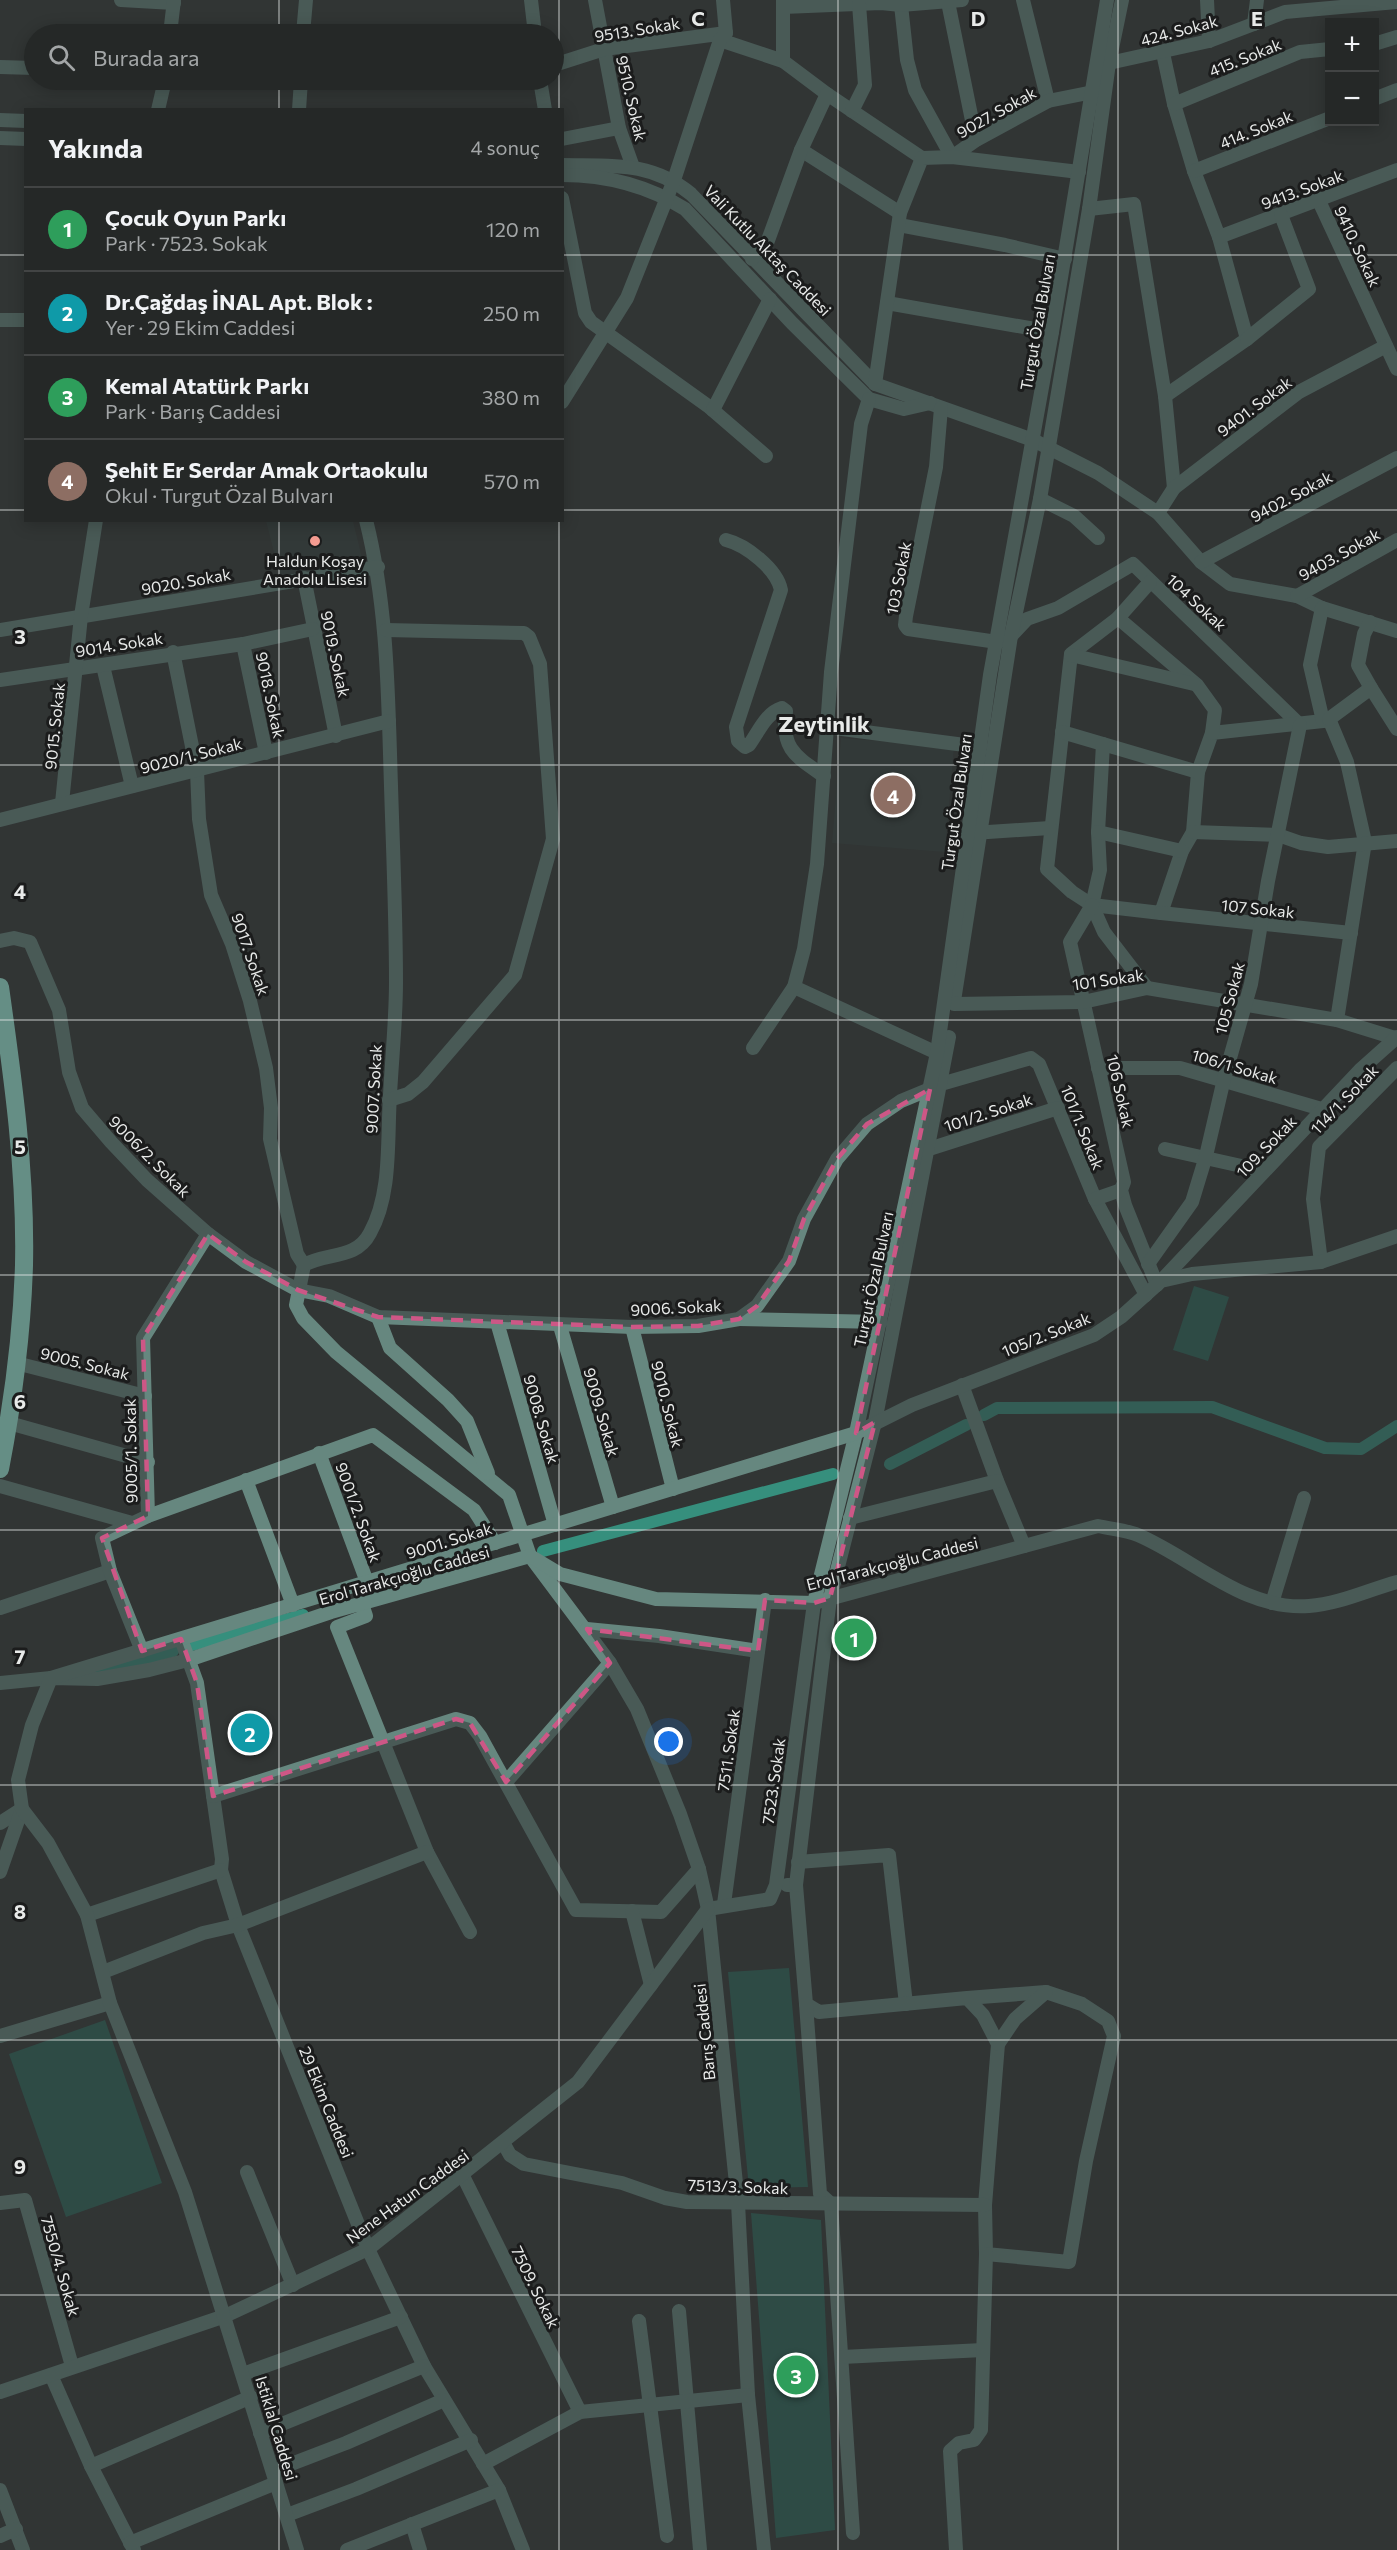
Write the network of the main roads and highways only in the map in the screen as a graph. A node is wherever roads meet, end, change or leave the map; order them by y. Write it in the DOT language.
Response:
graph roads {
  1 [pos="0,987"];
  2 [pos="0,1469"];
  1 -- 2 [label="highway"];
}
